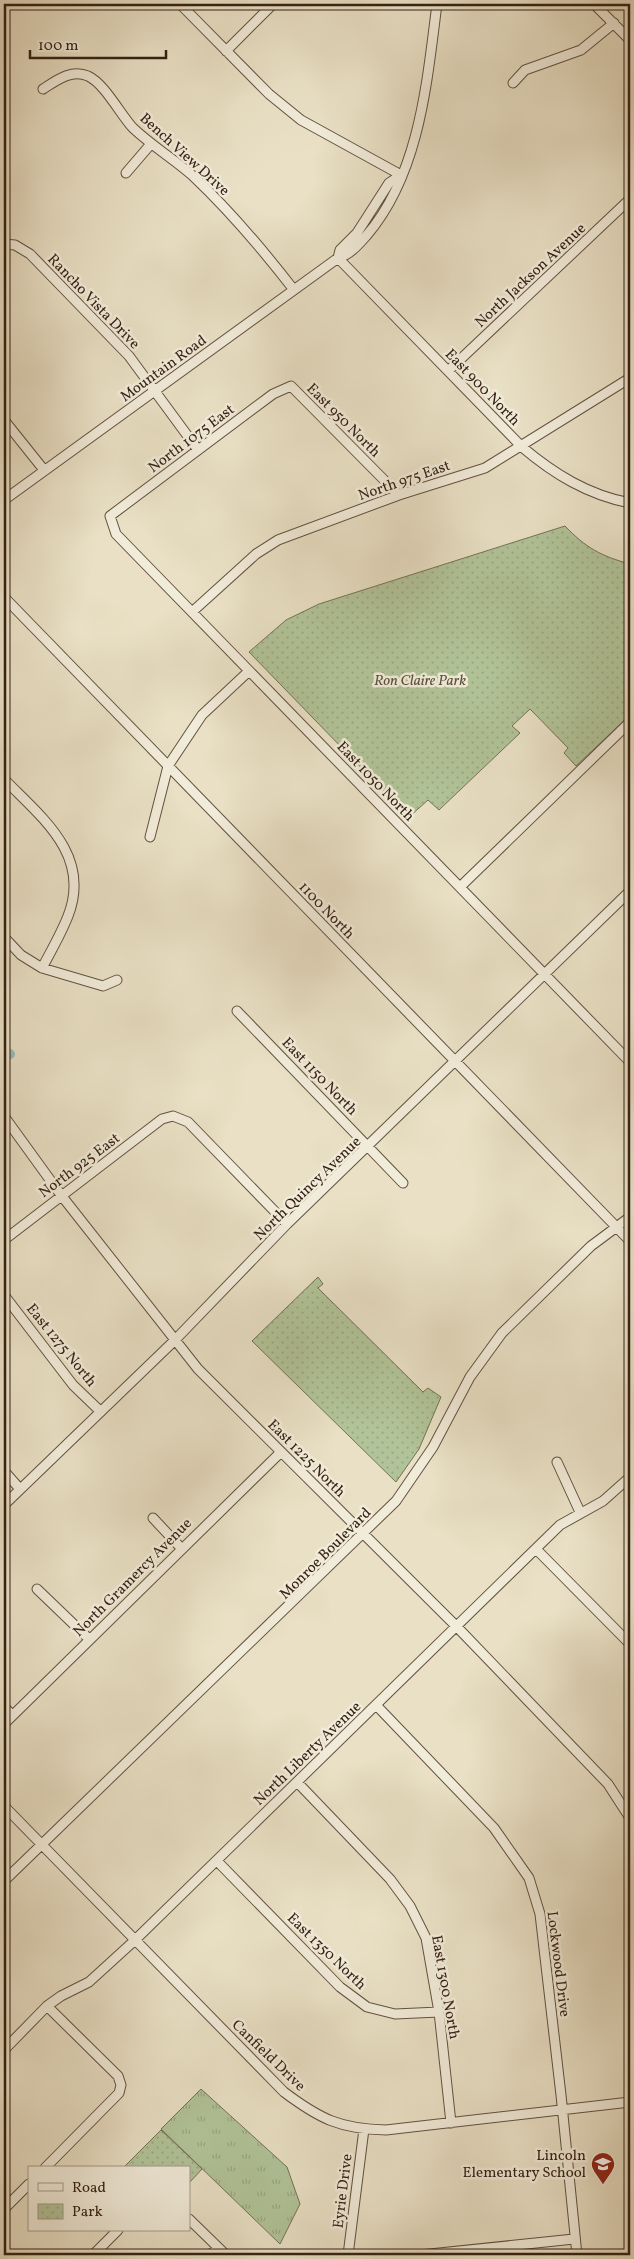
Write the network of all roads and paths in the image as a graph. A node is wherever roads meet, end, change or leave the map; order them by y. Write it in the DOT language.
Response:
graph roads {
  1 [pos="180,4"];
  2 [pos="273,4"];
  3 [pos="437,4"];
  4 [pos="594,4"];
  5 [pos="614,23"];
  6 [pos="630,40"];
  7 [pos="226,51"];
  8 [pos="513,83"];
  9 [pos="43,89"];
  10 [pos="150,145"];
  11 [pos="126,173"];
  12 [pos="401,175"];
  13 [pos="630,199"];
  14 [pos="4,244"];
  15 [pos="338,258"];
  16 [pos="294,290"];
  17 [pos="448,371"];
  18 [pos="630,378"];
  19 [pos="291,386"];
  20 [pos="155,391"];
  21 [pos="4,420"];
  22 [pos="522,447"];
  23 [pos="198,450"];
  24 [pos="44,470"];
  25 [pos="399,495"];
  26 [pos="4,500"];
  27 [pos="630,503"];
  28 [pos="110,516"];
  29 [pos="4,597"];
  30 [pos="192,612"];
  31 [pos="249,670"];
  32 [pos="630,722"];
  33 [pos="168,766"];
  34 [pos="4,779"];
  35 [pos="150,837"];
  36 [pos="460,887"];
  37 [pos="630,891"];
  38 [pos="4,937"];
  39 [pos="42,968"];
  40 [pos="545,974"];
  41 [pos="117,980"];
  42 [pos="238,1011"];
  43 [pos="455,1061"];
  44 [pos="630,1062"];
  45 [pos="6,1119"];
  46 [pos="370,1146"];
  47 [pos="404,1183"];
  48 [pos="61,1195"];
  49 [pos="630,1217"];
  50 [pos="288,1224"];
  51 [pos="615,1226"];
  52 [pos="4,1240"];
  53 [pos="630,1241"];
  54 [pos="4,1296"];
  55 [pos="174,1341"];
  56 [pos="100,1411"];
  57 [pos="280,1452"];
  58 [pos="557,1462"];
  59 [pos="4,1471"];
  60 [pos="629,1481"];
  61 [pos="20,1489"];
  62 [pos="4,1505"];
  63 [pos="580,1512"];
  64 [pos="153,1518"];
  65 [pos="365,1534"];
  66 [pos="181,1548"];
  67 [pos="537,1550"];
  68 [pos="37,1589"];
  69 [pos="458,1628"];
  70 [pos="89,1639"];
  71 [pos="630,1644"];
  72 [pos="376,1704"];
  73 [pos="4,1707"];
  74 [pos="12,1715"];
  75 [pos="4,1724"];
  76 [pos="297,1782"];
  77 [pos="4,1806"];
  78 [pos="630,1818"];
  79 [pos="43,1844"];
  80 [pos="217,1861"];
  81 [pos="4,1881"];
  82 [pos="134,1941"];
  83 [pos="47,2006"];
  84 [pos="439,2012"];
  85 [pos="4,2050"];
  86 [pos="630,2102"];
  87 [pos="563,2109"];
  88 [pos="451,2123"];
  89 [pos="364,2129"];
  90 [pos="47,2166"];
  91 [pos="28,2185"];
  92 [pos="4,2209"];
  93 [pos="190,2220"];
  94 [pos="116,2232"];
  95 [pos="574,2239"];
  96 [pos="218,2248"];
  97 [pos="92,2255"];
  98 [pos="210,2255"];
  99 [pos="226,2255"];
  100 [pos="348,2255"];
  101 [pos="420,2255"];
  102 [pos="577,2255"];
  1 -- 7 [label="street"];
  2 -- 7 [label="street"];
  3 -- 12 [label="street"];
  4 -- 5 [label="street"];
  5 -- 6 [label="street"];
  5 -- 8 [label="street"];
  7 -- 12 [label="street"];
  9 -- 10 [label="street, Bench View Drive"];
  10 -- 11 [label="street"];
  10 -- 16 [label="street, Bench View Drive"];
  12 -- 15 [label="street, Mountain Road"];
  13 -- 17 [label="street, North Jackson Avenue"];
  14 -- 20 [label="street, Rancho Vista Drive"];
  15 -- 16 [label="street, Mountain Road"];
  15 -- 17 [label="street, East 900 North"];
  16 -- 20 [label="street, Mountain Road"];
  17 -- 22 [label="street, East 900 North"];
  18 -- 22 [label="street, North 975 East"];
  19 -- 23 [label="street, North 1075 East"];
  19 -- 25 [label="street, East 950 North"];
  20 -- 23 [label="street, Rancho Vista Drive"];
  20 -- 24 [label="street, Mountain Road"];
  21 -- 24 [label="street"];
  22 -- 25 [label="street, North 975 East"];
  22 -- 27 [label="street, East 900 North"];
  23 -- 28 [label="street, North 1075 East"];
  24 -- 26 [label="street, Mountain Road"];
  25 -- 30 [label="street, North 975 East"];
  28 -- 30 [label="street, East 1050 North"];
  29 -- 33 [label="street, 1100 North"];
  30 -- 31 [label="street, East 1050 North"];
  31 -- 33 [label="street"];
  31 -- 36 [label="street, East 1050 North"];
  32 -- 36 [label="street"];
  33 -- 35 [label="street"];
  33 -- 43 [label="street, 1100 North"];
  34 -- 39 [label="street"];
  36 -- 40 [label="street, East 1050 North"];
  37 -- 40 [label="street, North Quincy Avenue"];
  38 -- 39 [label="street"];
  39 -- 41 [label="street"];
  40 -- 43 [label="street, North Quincy Avenue"];
  40 -- 44 [label="street, East 1050 North"];
  42 -- 46 [label="street, East 1150 North"];
  43 -- 46 [label="street, North Quincy Avenue"];
  43 -- 51 [label="street, 1100 North"];
  45 -- 48 [label="street, East 1225 North"];
  46 -- 47 [label="street, East 1150 North"];
  46 -- 50 [label="street, North Quincy Avenue"];
  48 -- 50 [label="street, North 925 East"];
  48 -- 52 [label="street, North 925 East"];
  48 -- 55 [label="street, East 1225 North"];
  49 -- 51 [label="street, Monroe Boulevard"];
  50 -- 55 [label="street, North Quincy Avenue"];
  51 -- 53 [label="street, 1100 North"];
  51 -- 65 [label="street, Monroe Boulevard"];
  54 -- 56 [label="street, East 1275 North"];
  55 -- 56 [label="street, North Quincy Avenue"];
  55 -- 57 [label="street, East 1225 North"];
  56 -- 61 [label="street, North Quincy Avenue"];
  57 -- 65 [label="street, East 1225 North"];
  57 -- 66 [label="street, North Gramercy Avenue"];
  58 -- 63 [label="street"];
  59 -- 61 [label="street"];
  60 -- 63 [label="street, North Liberty Avenue"];
  61 -- 62 [label="street, North Quincy Avenue"];
  63 -- 67 [label="street, North Liberty Avenue"];
  64 -- 66 [label="street"];
  65 -- 69 [label="street, East 1225 North"];
  65 -- 79 [label="street, Monroe Boulevard"];
  66 -- 70 [label="street, North Gramercy Avenue"];
  67 -- 69 [label="street, North Liberty Avenue"];
  67 -- 71 [label="street"];
  68 -- 70 [label="street"];
  69 -- 72 [label="street, North Liberty Avenue"];
  69 -- 78 [label="street, East 1225 North"];
  70 -- 74 [label="street, North Gramercy Avenue"];
  72 -- 76 [label="street, North Liberty Avenue"];
  72 -- 87 [label="street, Lockwood Drive"];
  73 -- 74 [label="street"];
  74 -- 75 [label="street, North Gramercy Avenue"];
  76 -- 80 [label="street, North Liberty Avenue"];
  76 -- 84 [label="street, East 1300 North"];
  77 -- 79 [label="street, Canfield Drive"];
  79 -- 81 [label="street, Monroe Boulevard"];
  79 -- 82 [label="street, Canfield Drive"];
  80 -- 82 [label="street, North Liberty Avenue"];
  80 -- 84 [label="street, East 1350 North"];
  82 -- 83 [label="street, North Liberty Avenue"];
  82 -- 89 [label="street, Canfield Drive"];
  83 -- 85 [label="street, North Liberty Avenue"];
  83 -- 90 [label="street"];
  84 -- 88 [label="street, East 1300 North"];
  86 -- 87 [label="street, Canfield Drive"];
  87 -- 88 [label="street, Canfield Drive"];
  87 -- 95 [label="street, Lockwood Drive"];
  88 -- 89 [label="street, Canfield Drive"];
  89 -- 100 [label="street, Eyrie Drive"];
  91 -- 92 [label="street"];
  93 -- 96 [label="street"];
  94 -- 97 [label="street"];
  95 -- 101 [label="street"];
  95 -- 102 [label="street, Lockwood Drive"];
  96 -- 98 [label="street"];
  96 -- 99 [label="street"];
}
